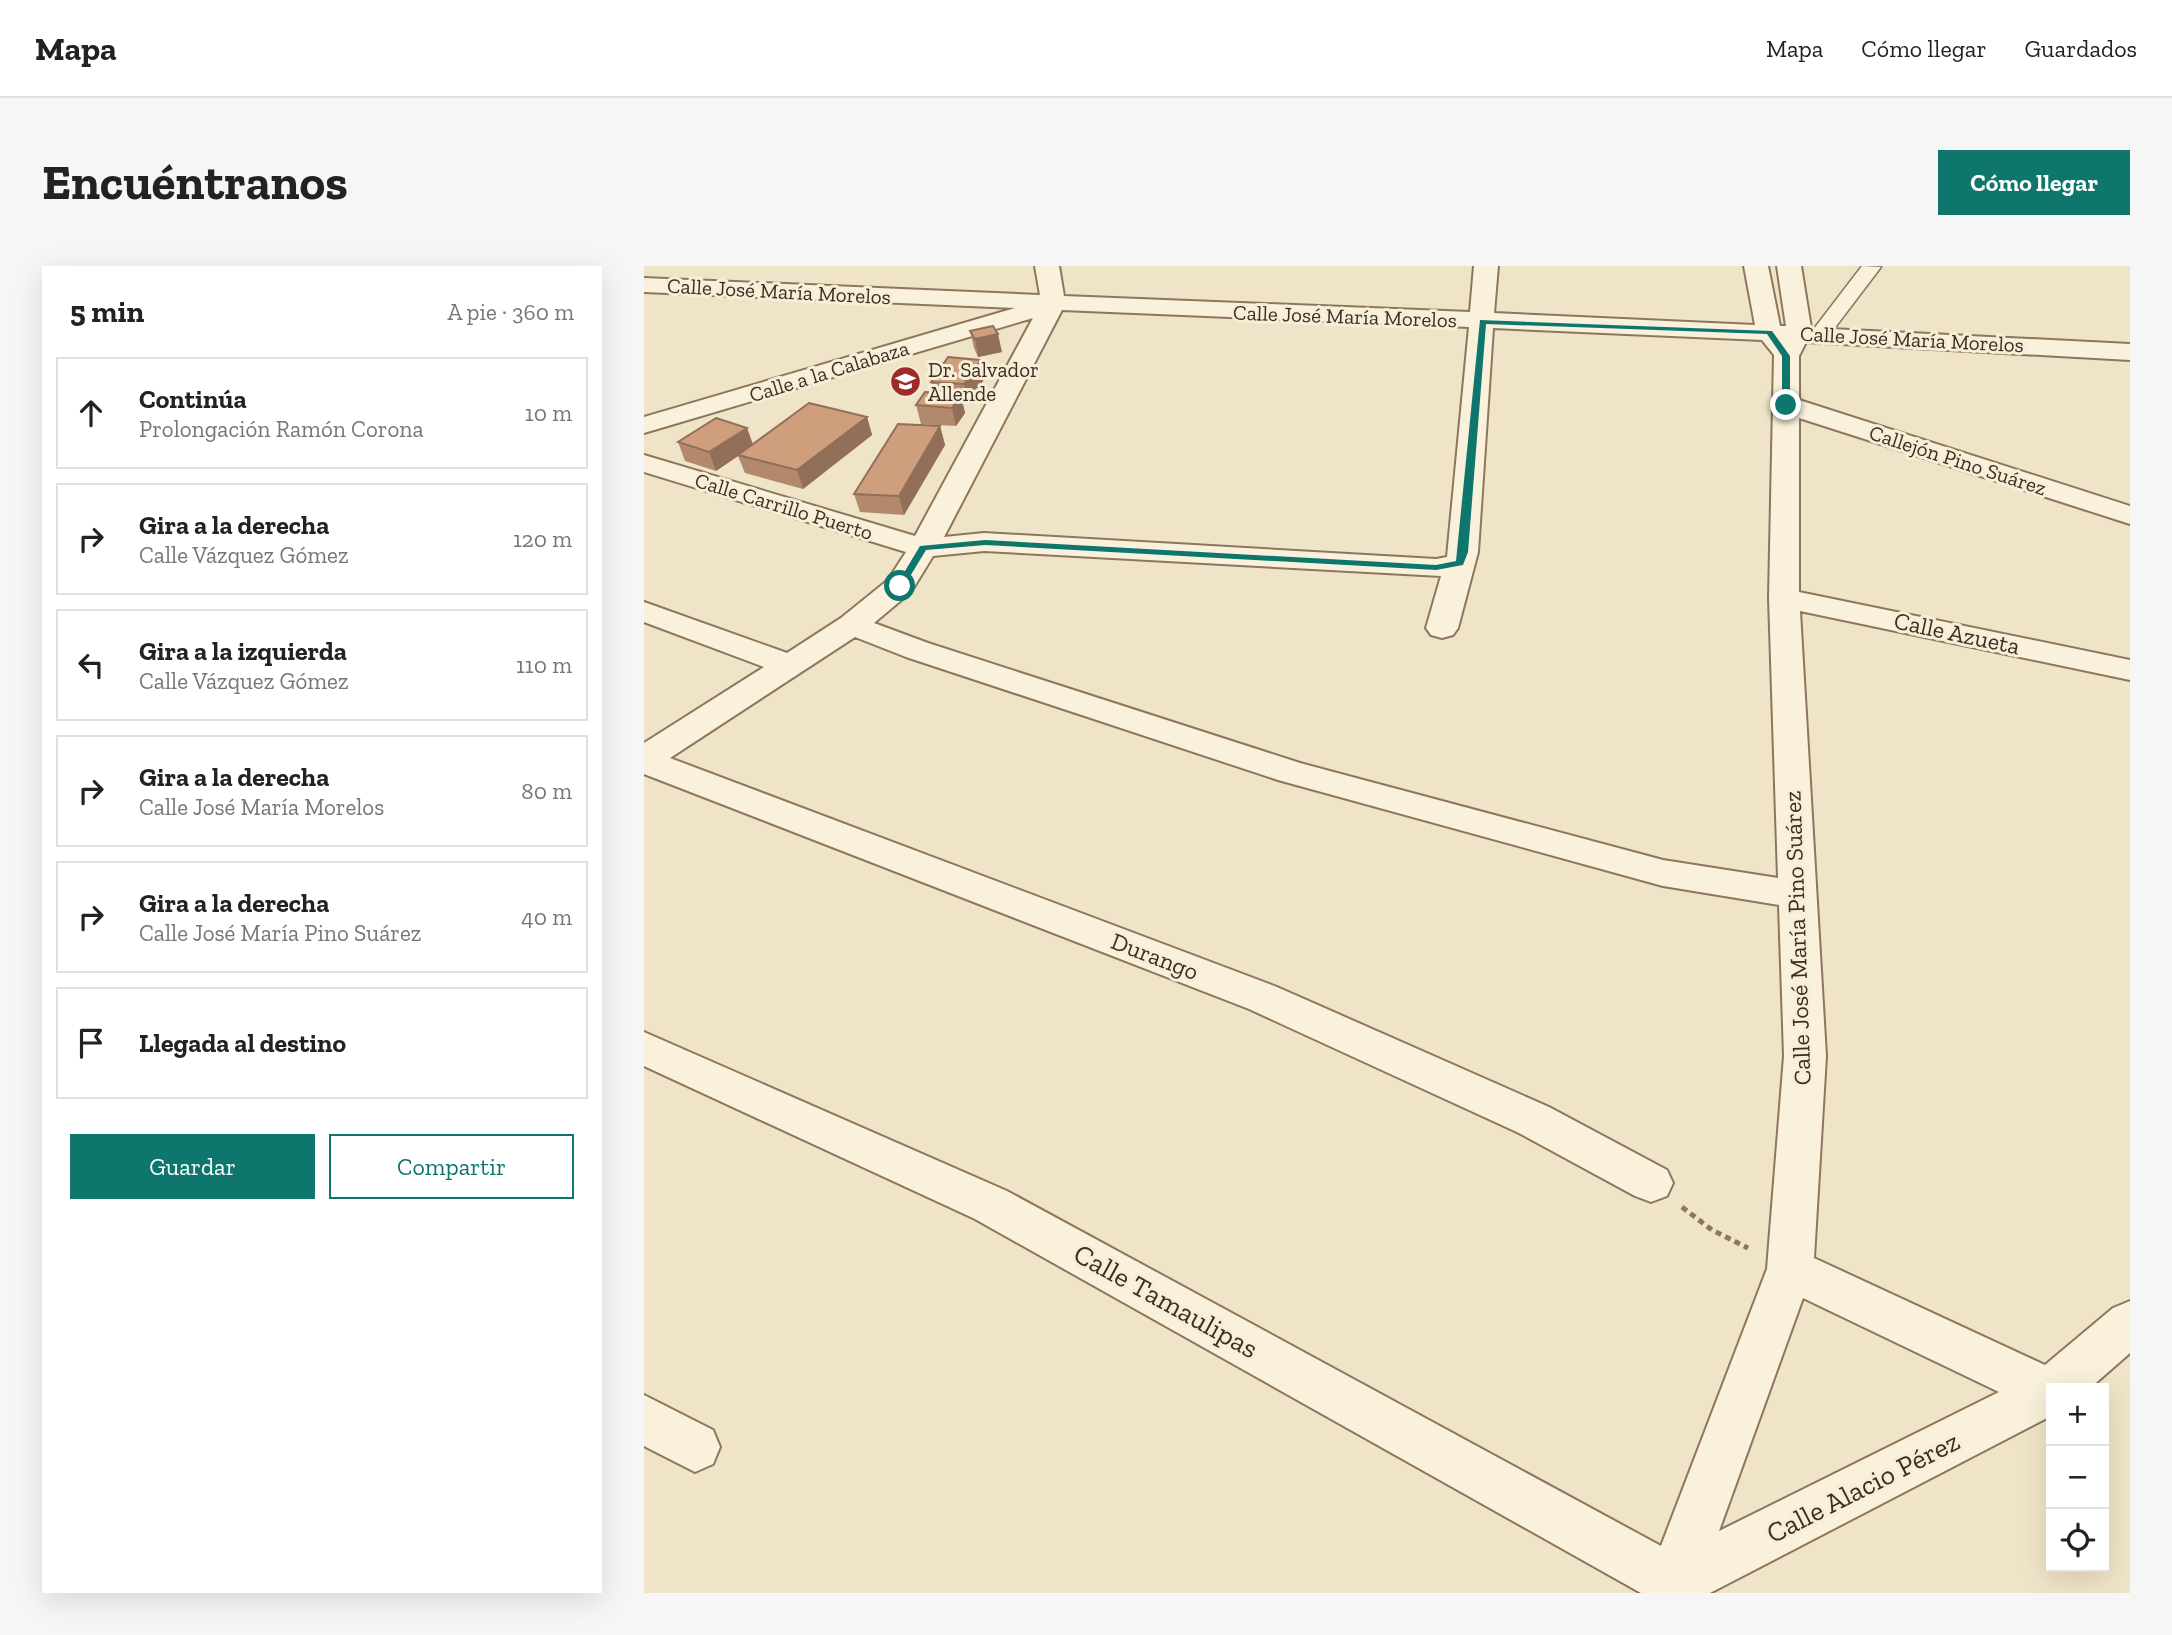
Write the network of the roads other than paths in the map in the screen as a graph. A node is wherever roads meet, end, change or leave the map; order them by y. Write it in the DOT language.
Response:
graph roads {
  1 [pos="1047,266"];
  2 [pos="1486,266"];
  3 [pos="1756,266"];
  4 [pos="1788,266"];
  5 [pos="1871,267"];
  6 [pos="644,285"];
  7 [pos="1053,304"];
  8 [pos="1482,322"];
  9 [pos="1794,339"];
  10 [pos="2130,352"];
  11 [pos="1786,405"];
  12 [pos="644,425"];
  13 [pos="644,463"];
  14 [pos="2130,515"];
  15 [pos="923,548"];
  16 [pos="1460,563"];
  17 [pos="1784,598"];
  18 [pos="644,611"];
  19 [pos="852,625"];
  20 [pos="1442,628"];
  21 [pos="789,665"];
  22 [pos="2130,670"];
  23 [pos="644,760"];
  24 [pos="1799,895"];
  25 [pos="644,1048"];
  26 [pos="1651,1183"];
  27 [pos="1790,1269"];
  28 [pos="2130,1323"];
  29 [pos="2060,1383"];
  30 [pos="2046,1387"];
  31 [pos="2046,1393"];
  32 [pos="644,1419"];
  33 [pos="695,1447"];
  34 [pos="1679,1588"];
  1 -- 7 [label="street"];
  2 -- 8 [label="street"];
  3 -- 9 [label="street, Calle José María Pino Suárez"];
  4 -- 9 [label="street, Calle José María Pino Suárez"];
  5 -- 9 [label="street"];
  6 -- 7 [label="street, Calle José María Morelos"];
  7 -- 8 [label="street, Calle José María Morelos"];
  7 -- 12 [label="street, Calle a la Calabaza"];
  7 -- 15 [label="street"];
  8 -- 9 [label="street, Calle José María Morelos"];
  8 -- 16 [label="street"];
  9 -- 10 [label="street, Calle José María Morelos"];
  9 -- 11 [label="street, Calle José María Pino Suárez"];
  11 -- 14 [label="street, Callejón Pino Suárez"];
  11 -- 17 [label="street, Calle José María Pino Suárez"];
  13 -- 15 [label="street, Calle Carrillo Puerto"];
  15 -- 16 [label="street"];
  15 -- 19 [label="street"];
  16 -- 20 [label="street"];
  17 -- 22 [label="street, Calle Azueta"];
  17 -- 24 [label="street, Calle José María Pino Suárez"];
  18 -- 21 [label="street"];
  19 -- 21 [label="street"];
  19 -- 24 [label="street"];
  21 -- 23 [label="street"];
  23 -- 26 [label="street, Durango"];
  24 -- 27 [label="street, Calle José María Pino Suárez"];
  25 -- 34 [label="street, Calle Tamaulipas"];
  27 -- 30 [label="street"];
  27 -- 34 [label="street, Calle José María Pino Suárez"];
  28 -- 29 [label="street, Calle Alacio Pérez"];
  31 -- 34 [label="street, Calle Alacio Pérez"];
  32 -- 33 [label="street"];
}
